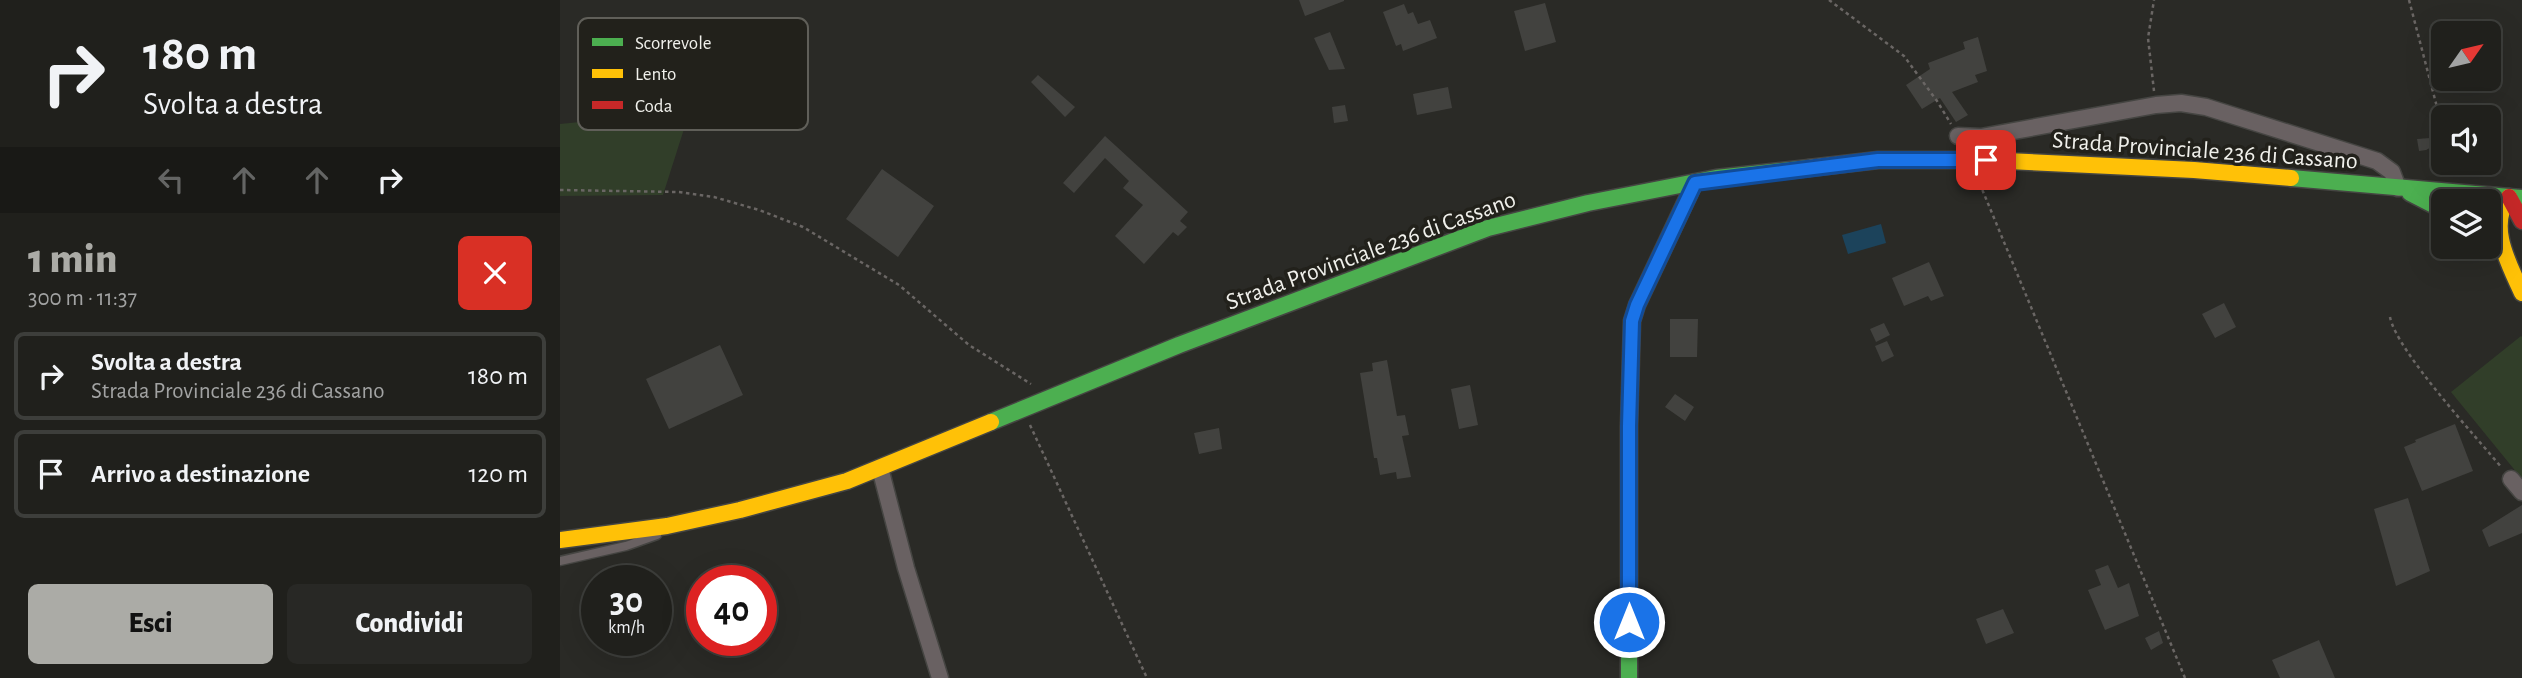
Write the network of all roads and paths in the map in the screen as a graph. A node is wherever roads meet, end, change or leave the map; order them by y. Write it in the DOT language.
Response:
graph roads {
  1 [pos="1829,0"];
  2 [pos="2154,0"];
  3 [pos="2409,0"];
  4 [pos="2156,105"];
  5 [pos="2436,105"];
  6 [pos="1958,136"];
  7 [pos="1976,160"];
  8 [pos="1695,183"];
  9 [pos="2398,188"];
  10 [pos="560,190"];
  11 [pos="2515,197"];
  12 [pos="2431,204"];
  13 [pos="2522,220"];
  14 [pos="2501,255"];
  15 [pos="2508,262"];
  16 [pos="2522,293"];
  17 [pos="2390,317"];
  18 [pos="1052,397"];
  19 [pos="1023,410"];
  20 [pos="880,468"];
  21 [pos="2516,485"];
  22 [pos="667,526"];
  23 [pos="560,540"];
  24 [pos="560,561"];
  25 [pos="940,678"];
  26 [pos="1147,678"];
  27 [pos="1629,678"];
  28 [pos="2185,678"];
  1 -- 6 [label="path"];
  2 -- 4 [label="path"];
  3 -- 5 [label="path"];
  4 -- 6 [label="street"];
  4 -- 9 [label="street"];
  7 -- 8 [label="main road, Strada Provinciale 236 di Cassano"];
  7 -- 9 [label="main road, Strada Provinciale 236 di Cassano"];
  7 -- 28 [label="path"];
  8 -- 18 [label="main road, Strada Provinciale 236 di Cassano"];
  8 -- 27 [label="main road"];
  9 -- 11 [label="main road, Strada Provinciale 236 di Cassano"];
  9 -- 12 [label="main road"];
  10 -- 18 [label="path"];
  11 -- 13 [label="main road"];
  11 -- 15 [label="main road"];
  14 -- 15 [label="main road"];
  15 -- 16 [label="main road"];
  17 -- 21 [label="path"];
  18 -- 19 [label="main road, Strada Provinciale 236 di Cassano"];
  19 -- 20 [label="main road, Strada Provinciale 236 di Cassano"];
  19 -- 26 [label="path"];
  20 -- 22 [label="main road, Strada Provinciale 236 di Cassano"];
  20 -- 25 [label="street"];
  22 -- 23 [label="main road, Strada Provinciale 236 di Cassano"];
  22 -- 24 [label="lane"];
}
